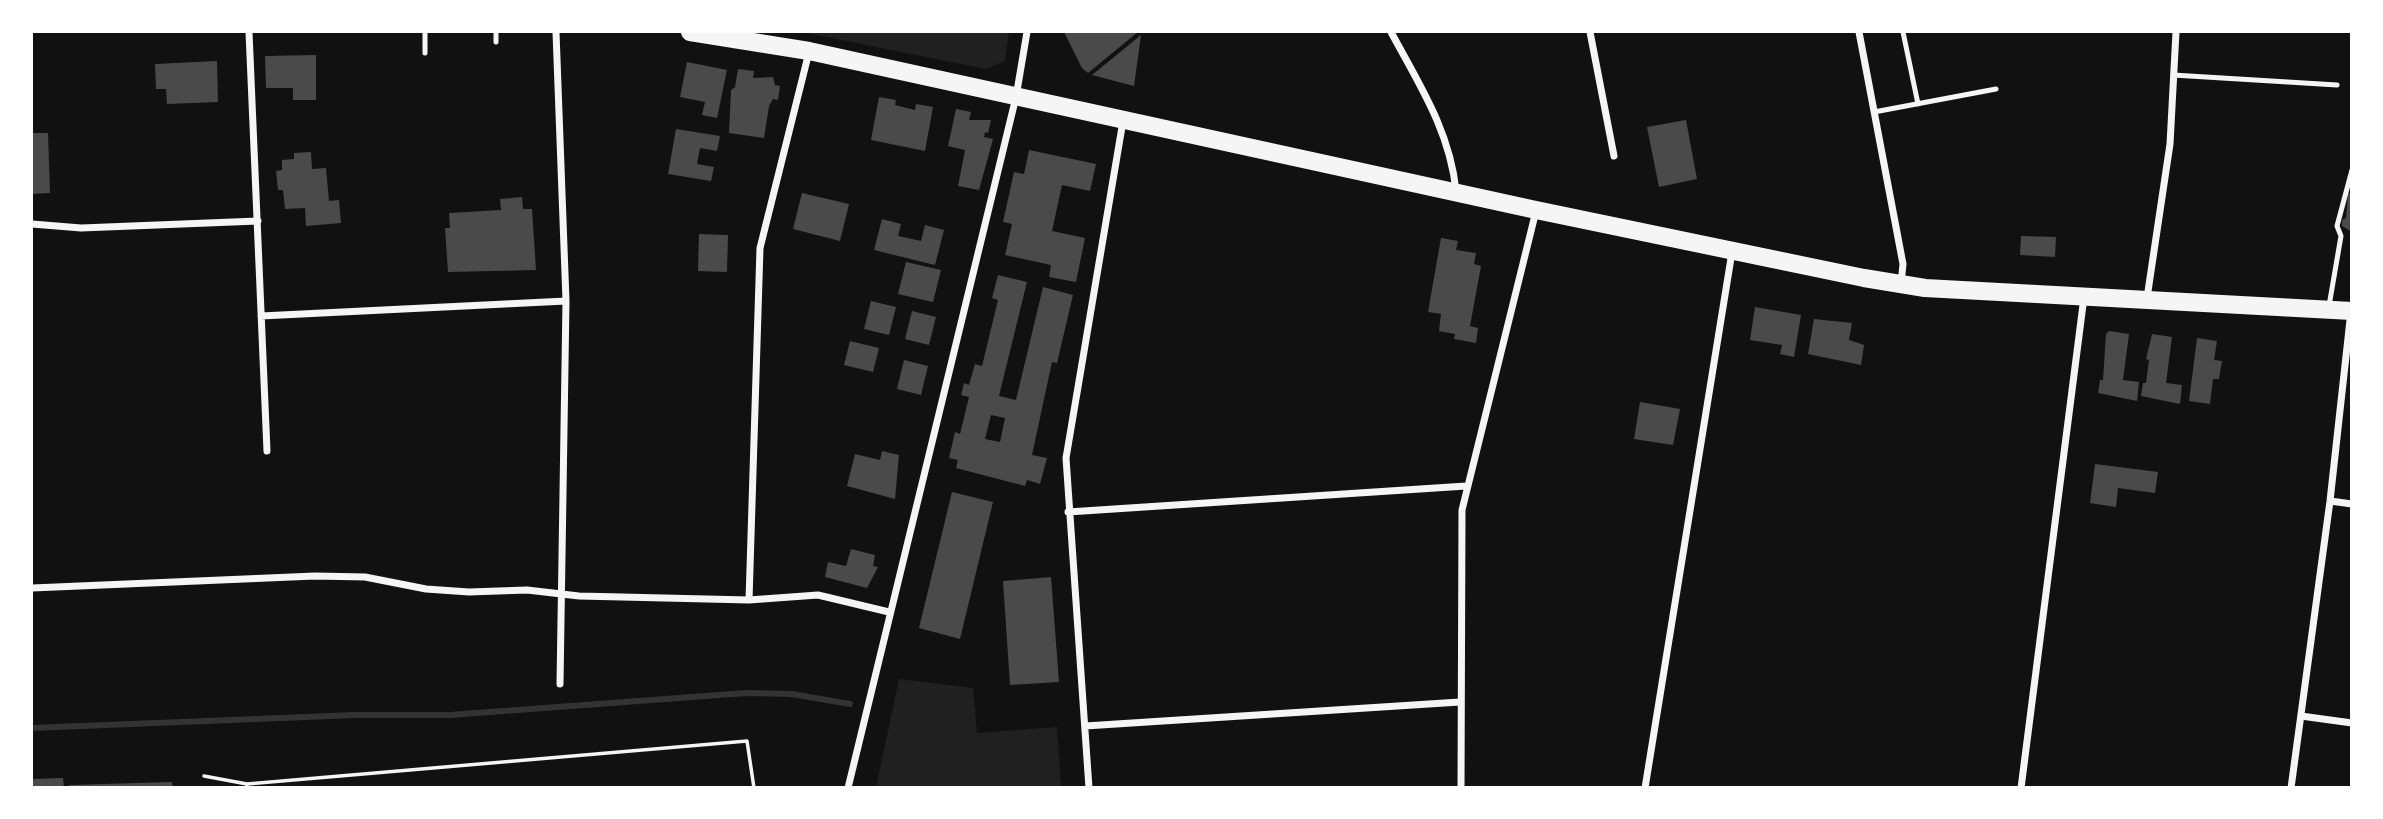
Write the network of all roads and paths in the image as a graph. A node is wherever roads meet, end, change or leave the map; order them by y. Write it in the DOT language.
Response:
graph roads {
  1 [pos="249,32"];
  2 [pos="425,32"];
  3 [pos="496,32"];
  4 [pos="556,32"];
  5 [pos="690,32"];
  6 [pos="1027,32"];
  7 [pos="1391,32"];
  8 [pos="1590,32"];
  9 [pos="1859,32"];
  10 [pos="1903,32"];
  11 [pos="2176,32"];
  12 [pos="496,42"];
  13 [pos="809,51"];
  14 [pos="425,53"];
  15 [pos="2174,75"];
  16 [pos="2337,85"];
  17 [pos="1996,89"];
  18 [pos="1016,97"];
  19 [pos="1918,104"];
  20 [pos="1874,112"];
  21 [pos="1123,120"];
  22 [pos="1614,156"];
  23 [pos="2351,170"];
  24 [pos="1456,192"];
  25 [pos="1536,211"];
  26 [pos="258,222"];
  27 [pos="32,224"];
  28 [pos="1733,251"];
  29 [pos="1901,284"];
  30 [pos="2084,297"];
  31 [pos="2147,300"];
  32 [pos="566,301"];
  33 [pos="2329,310"];
  34 [pos="2351,311"];
  35 [pos="261,316"];
  36 [pos="267,452"];
  37 [pos="1466,486"];
  38 [pos="2330,501"];
  39 [pos="2351,504"];
  40 [pos="1068,512"];
  41 [pos="32,588"];
  42 [pos="563,593"];
  43 [pos="749,600"];
  44 [pos="889,612"];
  45 [pos="560,684"];
  46 [pos="1460,702"];
  47 [pos="2301,716"];
  48 [pos="2351,723"];
  49 [pos="1085,726"];
  50 [pos="204,776"];
  51 [pos="247,786"];
  52 [pos="754,788"];
  53 [pos="848,788"];
  54 [pos="1089,788"];
  55 [pos="1461,788"];
  56 [pos="1645,788"];
  57 [pos="2021,788"];
  58 [pos="2291,788"];
  1 -- 26 [label="street"];
  2 -- 14 [label="lane"];
  3 -- 12 [label="lane"];
  4 -- 32 [label="street"];
  5 -- 13 [label="main road"];
  6 -- 18 [label="street"];
  7 -- 24 [label="street"];
  8 -- 22 [label="street"];
  9 -- 20 [label="street"];
  10 -- 19 [label="lane"];
  11 -- 15 [label="street"];
  13 -- 18 [label="main road"];
  13 -- 43 [label="street"];
  15 -- 16 [label="lane"];
  15 -- 31 [label="street"];
  17 -- 19 [label="lane"];
  18 -- 21 [label="main road"];
  18 -- 44 [label="street"];
  19 -- 20 [label="lane"];
  20 -- 29 [label="street"];
  21 -- 24 [label="main road"];
  21 -- 40 [label="street"];
  23 -- 33 [label="lane"];
  24 -- 25 [label="main road"];
  25 -- 28 [label="main road"];
  25 -- 37 [label="street"];
  26 -- 27 [label="street"];
  26 -- 35 [label="street"];
  28 -- 29 [label="main road"];
  28 -- 56 [label="street"];
  29 -- 30 [label="main road"];
  30 -- 31 [label="main road"];
  30 -- 57 [label="street"];
  31 -- 33 [label="main road"];
  32 -- 35 [label="street"];
  32 -- 42 [label="street"];
  33 -- 34 [label="main road"];
  34 -- 38 [label="street"];
  35 -- 36 [label="street"];
  37 -- 40 [label="street"];
  37 -- 46 [label="street"];
  38 -- 39 [label="street"];
  38 -- 47 [label="street"];
  40 -- 49 [label="street"];
  41 -- 42 [label="street"];
  42 -- 43 [label="street"];
  42 -- 45 [label="street"];
  43 -- 44 [label="street"];
  44 -- 53 [label="street"];
  46 -- 49 [label="street"];
  46 -- 55 [label="street"];
  47 -- 48 [label="street"];
  47 -- 58 [label="street"];
  49 -- 54 [label="street"];
  50 -- 51 [label="path"];
  51 -- 52 [label="path"];
}
